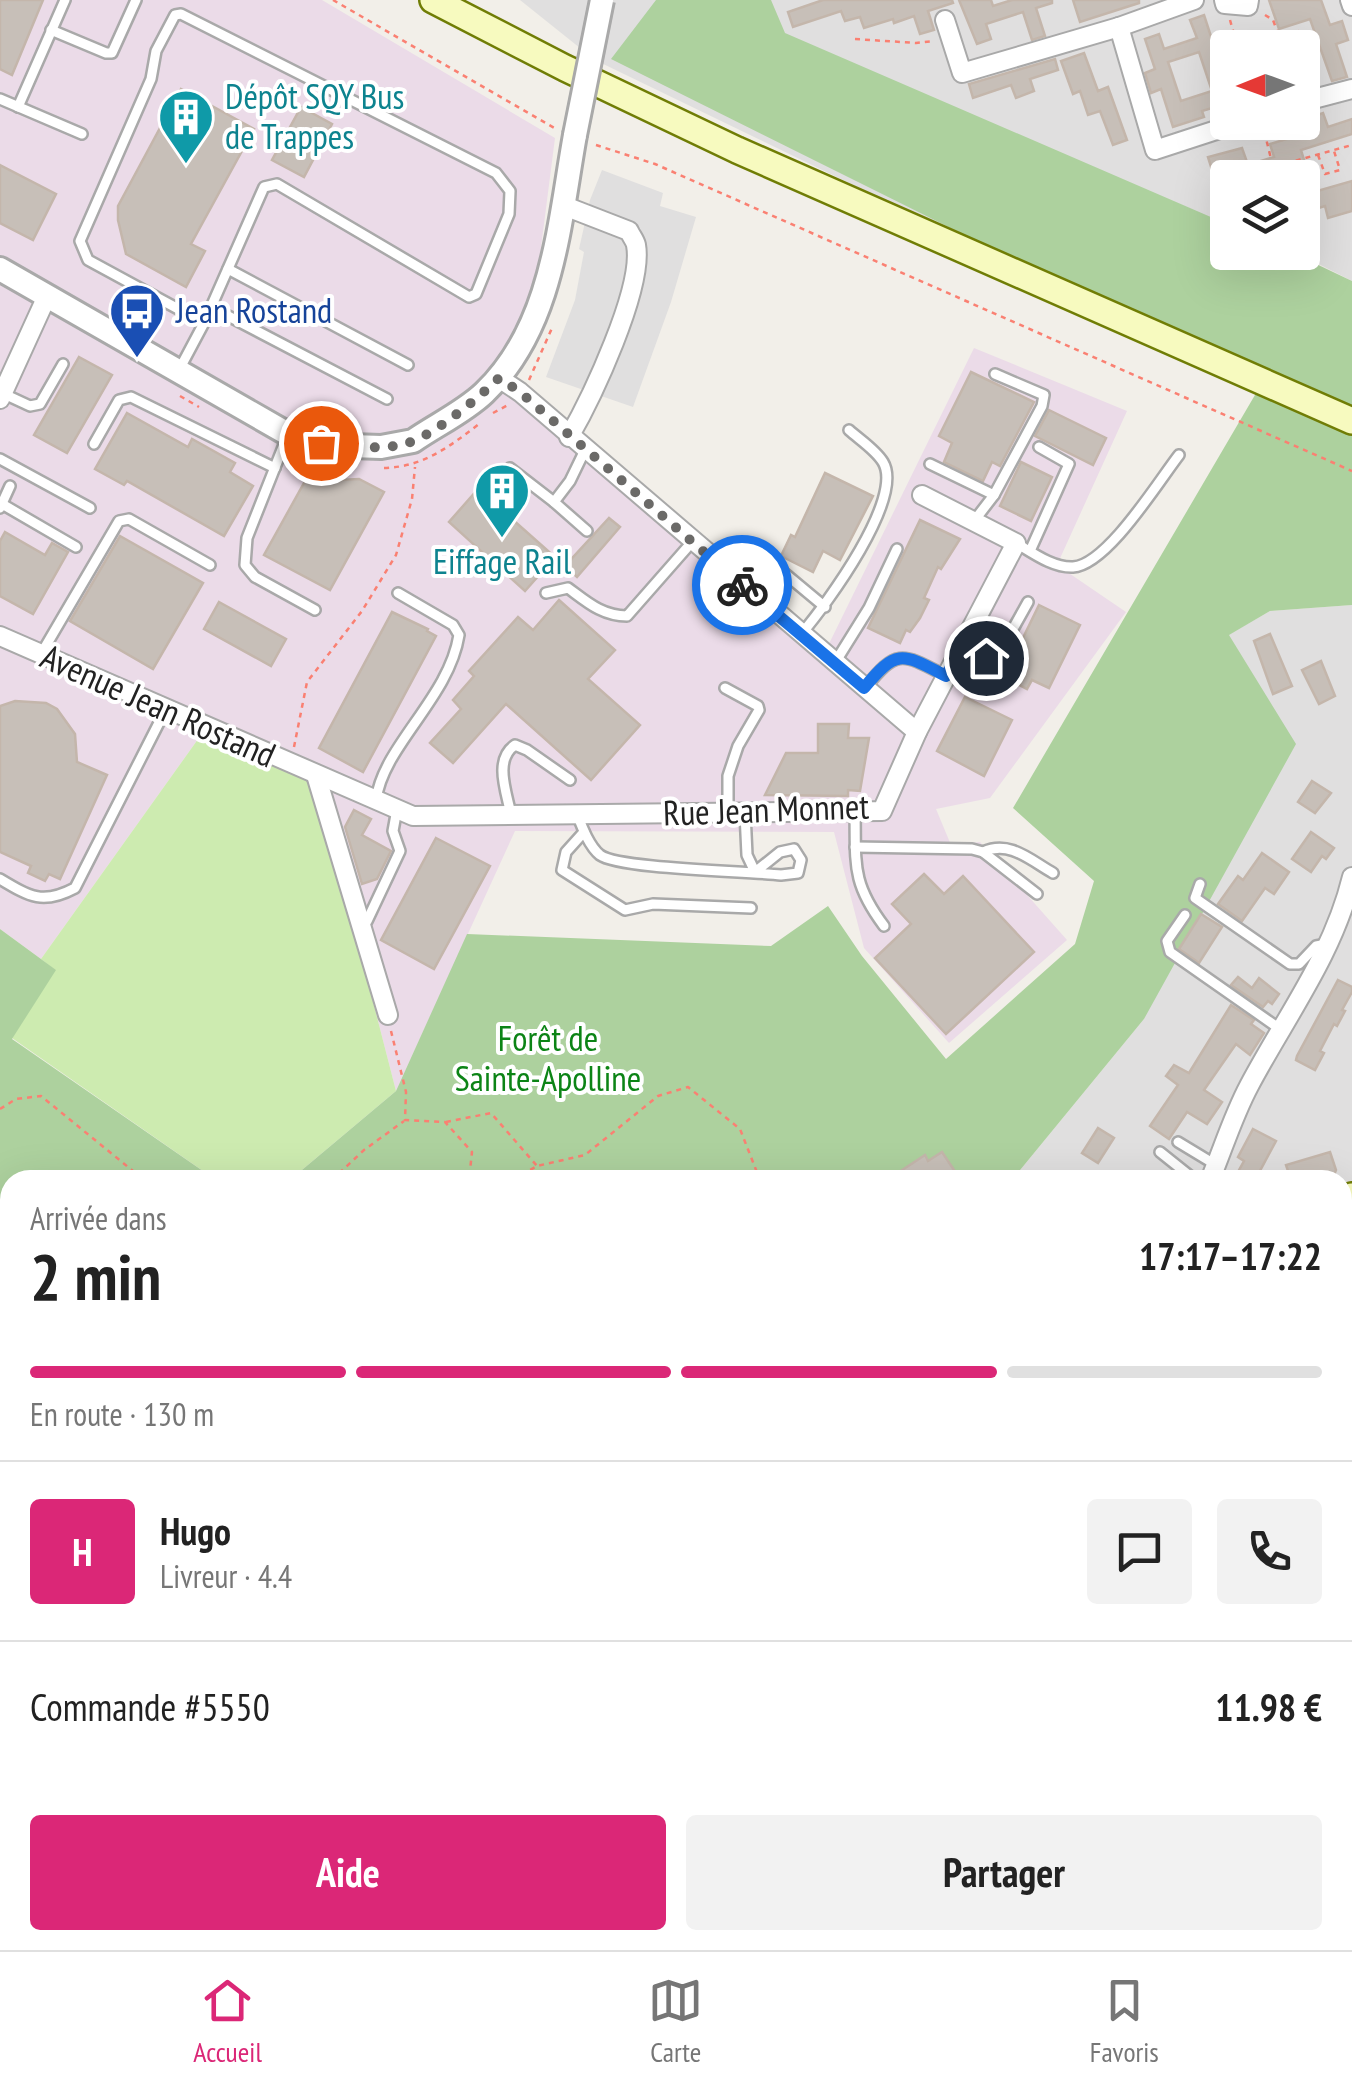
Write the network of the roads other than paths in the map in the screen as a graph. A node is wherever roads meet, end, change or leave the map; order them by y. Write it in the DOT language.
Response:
graph roads {
  1 [pos="64,0"];
  2 [pos="136,0"];
  3 [pos="433,0"];
  4 [pos="602,0"];
  5 [pos="1194,0"];
  6 [pos="1224,2"];
  7 [pos="1248,3"];
  8 [pos="1119,27"];
  9 [pos="51,30"];
  10 [pos="947,30"];
  11 [pos="1352,89"];
  12 [pos="1320,97"];
  13 [pos="0,100"];
  14 [pos="18,107"];
  15 [pos="1210,132"];
  16 [pos="82,134"];
  17 [pos="562,205"];
  18 [pos="0,268"];
  19 [pos="228,269"];
  20 [pos="47,296"];
  21 [pos="211,307"];
  22 [pos="204,323"];
  23 [pos="64,364"];
  24 [pos="408,364"];
  25 [pos="179,370"];
  26 [pos="996,374"];
  27 [pos="499,378"];
  28 [pos="1,396"];
  29 [pos="387,399"];
  30 [pos="1352,421"];
  31 [pos="849,430"];
  32 [pos="288,434"];
  33 [pos="569,437"];
  34 [pos="94,444"];
  35 [pos="1040,446"];
  36 [pos="585,450"];
  37 [pos="1179,456"];
  38 [pos="0,459"];
  39 [pos="930,464"];
  40 [pos="275,468"];
  41 [pos="510,468"];
  42 [pos="10,486"];
  43 [pos="922,495"];
  44 [pos="994,495"];
  45 [pos="554,502"];
  46 [pos="1,506"];
  47 [pos="90,508"];
  48 [pos="974,522"];
  49 [pos="587,531"];
  50 [pos="692,542"];
  51 [pos="76,547"];
  52 [pos="1023,547"];
  53 [pos="897,550"];
  54 [pos="210,565"];
  55 [pos="777,567"];
  56 [pos="546,592"];
  57 [pos="398,593"];
  58 [pos="1028,602"];
  59 [pos="825,607"];
  60 [pos="315,610"];
  61 [pos="800,635"];
  62 [pos="0,636"];
  63 [pos="962,646"];
  64 [pos="41,654"];
  65 [pos="834,663"];
  66 [pos="946,676"];
  67 [pos="725,688"];
  68 [pos="864,688"];
  69 [pos="166,709"];
  70 [pos="917,732"];
  71 [pos="316,775"];
  72 [pos="570,780"];
  73 [pos="376,800"];
  74 [pos="397,809"];
  75 [pos="855,811"];
  76 [pos="736,813"];
  77 [pos="576,814"];
  78 [pos="512,815"];
  79 [pos="584,832"];
  80 [pos="855,847"];
  81 [pos="983,852"];
  82 [pos="755,872"];
  83 [pos="1053,873"];
  84 [pos="1352,877"];
  85 [pos="0,879"];
  86 [pos="1200,884"];
  87 [pos="1037,894"];
  88 [pos="751,908"];
  89 [pos="1185,915"];
  90 [pos="367,921"];
  91 [pos="884,926"];
  92 [pos="1329,944"];
  93 [pos="388,1015"];
  94 [pos="1282,1031"];
  95 [pos="1178,1142"];
  96 [pos="1160,1152"];
  97 [pos="1182,1170"];
  98 [pos="1210,1170"];
  99 [pos="1214,1170"];
  1 -- 9 [label="lane"];
  2 -- 9 [label="lane"];
  3 -- 30 [label="main road"];
  4 -- 17 [label="street, bridge"];
  5 -- 8 [label="street"];
  6 -- 7 [label="street"];
  8 -- 10 [label="street"];
  8 -- 15 [label="street"];
  9 -- 14 [label="lane"];
  11 -- 12 [label="street"];
  13 -- 14 [label="lane"];
  14 -- 16 [label="lane"];
  17 -- 27 [label="street"];
  17 -- 33 [label="street"];
  18 -- 20 [label="street"];
  19 -- 21 [label="lane"];
  19 -- 22 [label="lane"];
  19 -- 24 [label="lane"];
  20 -- 25 [label="street"];
  20 -- 28 [label="street"];
  21 -- 22 [label="lane"];
  21 -- 29 [label="lane"];
  22 -- 25 [label="lane"];
  23 -- 28 [label="lane"];
  25 -- 32 [label="street"];
  26 -- 44 [label="lane"];
  27 -- 32 [label="street"];
  27 -- 33 [label="street"];
  31 -- 59 [label="lane"];
  32 -- 40 [label="lane"];
  33 -- 36 [label="street"];
  34 -- 40 [label="lane"];
  35 -- 52 [label="lane"];
  36 -- 45 [label="lane"];
  36 -- 50 [label="street"];
  37 -- 52 [label="lane"];
  38 -- 47 [label="lane"];
  39 -- 44 [label="lane"];
  40 -- 60 [label="lane"];
  41 -- 45 [label="lane"];
  42 -- 46 [label="lane"];
  43 -- 48 [label="street"];
  44 -- 48 [label="lane"];
  45 -- 49 [label="lane"];
  46 -- 51 [label="lane"];
  48 -- 52 [label="street"];
  50 -- 56 [label="lane"];
  50 -- 61 [label="street"];
  52 -- 63 [label="street, Rue Jean Monnet"];
  53 -- 65 [label="lane"];
  54 -- 64 [label="lane"];
  55 -- 59 [label="lane"];
  57 -- 73 [label="lane"];
  58 -- 63 [label="lane"];
  59 -- 61 [label="lane"];
  61 -- 65 [label="street"];
  62 -- 64 [label="street, Avenue Jean Rostand"];
  63 -- 66 [label="street, Rue Jean Monnet"];
  64 -- 69 [label="street, Avenue Jean Rostand"];
  65 -- 68 [label="street"];
  66 -- 68 [label="lane"];
  66 -- 70 [label="street, Rue Jean Monnet"];
  67 -- 76 [label="lane"];
  68 -- 70 [label="street"];
  69 -- 71 [label="street, Avenue Jean Rostand"];
  69 -- 85 [label="lane"];
  70 -- 75 [label="street, Rue Jean Monnet"];
  71 -- 73 [label="street, Rue Jean Monnet"];
  71 -- 93 [label="street"];
  72 -- 78 [label="lane"];
  73 -- 74 [label="street, Rue Jean Monnet"];
  74 -- 78 [label="street, Rue Jean Monnet"];
  74 -- 90 [label="lane"];
  75 -- 76 [label="street, Rue Jean Monnet"];
  75 -- 80 [label="lane"];
  76 -- 77 [label="street, Rue Jean Monnet"];
  76 -- 82 [label="lane"];
  77 -- 78 [label="street, Rue Jean Monnet"];
  77 -- 79 [label="lane"];
  79 -- 82 [label="lane"];
  79 -- 88 [label="lane"];
  80 -- 81 [label="lane"];
  80 -- 91 [label="lane"];
  81 -- 83 [label="lane"];
  81 -- 87 [label="lane"];
  82 -- 82 [label="lane"];
  84 -- 92 [label="street"];
  86 -- 92 [label="lane"];
  89 -- 94 [label="lane"];
  92 -- 94 [label="street"];
  94 -- 99 [label="street"];
  95 -- 98 [label="lane"];
  96 -- 97 [label="lane"];
}
